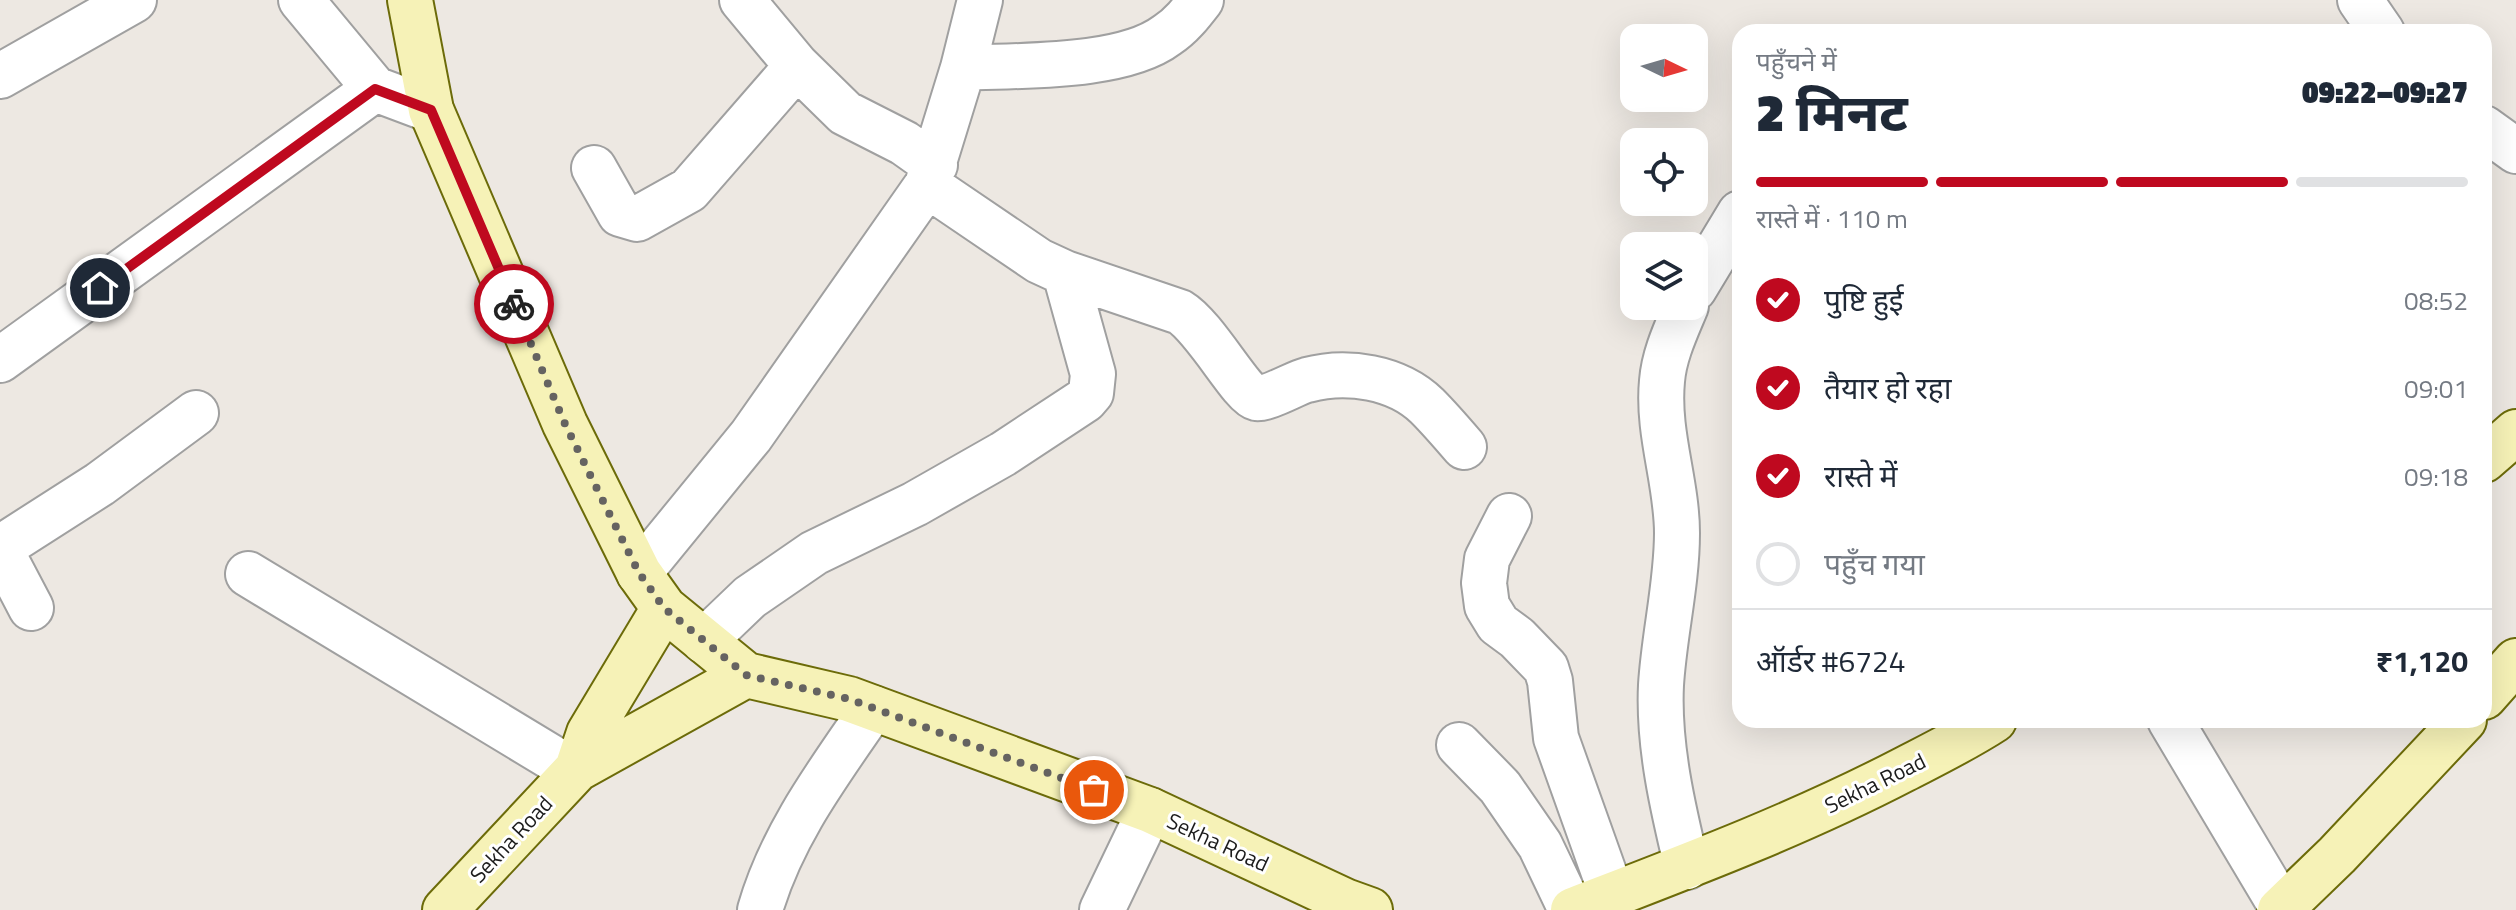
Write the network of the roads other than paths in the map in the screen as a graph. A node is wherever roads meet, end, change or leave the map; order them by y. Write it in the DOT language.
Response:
graph roads {
  1 [pos="134,0"];
  2 [pos="301,0"];
  3 [pos="410,0"];
  4 [pos="742,0"];
  5 [pos="980,0"];
  6 [pos="1201,0"];
  7 [pos="2360,0"];
  8 [pos="2376,24"];
  9 [pos="797,66"];
  10 [pos="963,68"];
  11 [pos="0,76"];
  12 [pos="375,89"];
  13 [pos="431,110"];
  14 [pos="2492,134"];
  15 [pos="2516,151"];
  16 [pos="594,168"];
  17 [pos="931,175"];
  18 [pos="1732,226"];
  19 [pos="1708,266"];
  20 [pos="1065,273"];
  21 [pos="1681,320"];
  22 [pos="0,360"];
  23 [pos="196,413"];
  24 [pos="2516,432"];
  25 [pos="1464,447"];
  26 [pos="2492,453"];
  27 [pos="1509,516"];
  28 [pos="0,549"];
  29 [pos="639,573"];
  30 [pos="248,574"];
  31 [pos="31,608"];
  32 [pos="664,608"];
  33 [pos="704,641"];
  34 [pos="2516,661"];
  35 [pos="746,675"];
  36 [pos="2492,688"];
  37 [pos="873,708"];
  38 [pos="1982,728"];
  39 [pos="2175,728"];
  40 [pos="2457,728"];
  41 [pos="1459,745"];
  42 [pos="575,770"];
  43 [pos="1150,810"];
  44 [pos="1687,867"];
  45 [pos="1585,905"];
  46 [pos="2281,909"];
  47 [pos="445,910"];
  48 [pos="760,910"];
  49 [pos="1102,910"];
  50 [pos="1370,910"];
  1 -- 11 [label="street"];
  2 -- 12 [label="street"];
  3 -- 13 [label="street"];
  4 -- 9 [label="street"];
  5 -- 10 [label="street"];
  6 -- 10 [label="street"];
  7 -- 8 [label="street"];
  9 -- 16 [label="street"];
  9 -- 17 [label="street"];
  10 -- 17 [label="street"];
  12 -- 13 [label="street"];
  12 -- 22 [label="street"];
  13 -- 29 [label="street"];
  14 -- 15 [label="street"];
  17 -- 20 [label="street"];
  17 -- 29 [label="street"];
  18 -- 19 [label="street"];
  20 -- 25 [label="street"];
  20 -- 33 [label="street"];
  21 -- 44 [label="street"];
  23 -- 28 [label="street"];
  24 -- 26 [label="street"];
  27 -- 45 [label="street"];
  28 -- 31 [label="street"];
  29 -- 32 [label="street"];
  30 -- 42 [label="street"];
  32 -- 33 [label="street"];
  32 -- 42 [label="street, Sekha Road"];
  33 -- 35 [label="street"];
  34 -- 36 [label="street"];
  35 -- 37 [label="street, Sekha Road"];
  35 -- 42 [label="street, Sekha Road"];
  37 -- 43 [label="street, Sekha Road"];
  37 -- 48 [label="street"];
  38 -- 44 [label="street, Sekha Road"];
  39 -- 46 [label="street"];
  40 -- 46 [label="street"];
  41 -- 45 [label="street"];
  42 -- 47 [label="street, Sekha Road"];
  43 -- 49 [label="street"];
  43 -- 50 [label="street, Sekha Road"];
  44 -- 45 [label="street, Sekha Road"];
}
